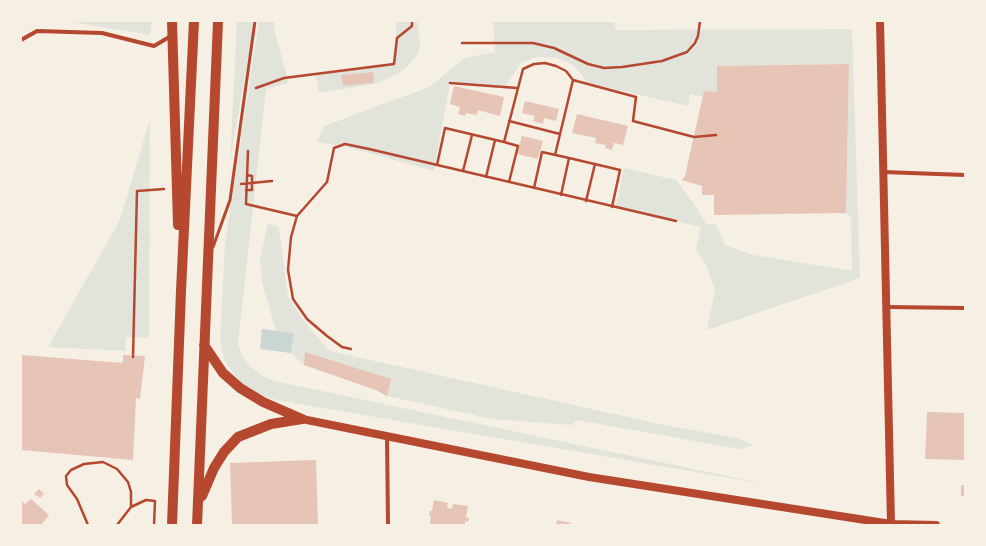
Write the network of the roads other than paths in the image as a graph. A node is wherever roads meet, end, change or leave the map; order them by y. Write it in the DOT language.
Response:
graph roads {
  1 [pos="172,21"];
  2 [pos="194,21"];
  3 [pos="218,21"];
  4 [pos="256,21"];
  5 [pos="880,21"];
  6 [pos="172,36"];
  7 [pos="21,40"];
  8 [pos="882,172"];
  9 [pos="965,174"];
  10 [pos="209,258"];
  11 [pos="181,291"];
  12 [pos="886,307"];
  13 [pos="965,308"];
  14 [pos="204,345"];
  15 [pos="302,419"];
  16 [pos="387,437"];
  17 [pos="198,508"];
  18 [pos="891,524"];
  19 [pos="172,525"];
  20 [pos="197,525"];
  21 [pos="388,525"];
  22 [pos="936,525"];
  1 -- 6 [label="main road"];
  2 -- 11 [label="main road"];
  3 -- 10 [label="main road"];
  4 -- 10 [label="lane"];
  5 -- 8 [label="main road"];
  6 -- 7 [label="street"];
  6 -- 11 [label="main road"];
  8 -- 9 [label="street"];
  8 -- 12 [label="main road"];
  10 -- 14 [label="main road"];
  11 -- 19 [label="main road"];
  12 -- 13 [label="street"];
  12 -- 18 [label="main road"];
  14 -- 15 [label="main road"];
  14 -- 17 [label="main road"];
  15 -- 16 [label="main road"];
  15 -- 17 [label="main road"];
  16 -- 18 [label="main road"];
  16 -- 21 [label="street"];
  17 -- 20 [label="main road"];
  18 -- 22 [label="main road"];
}
